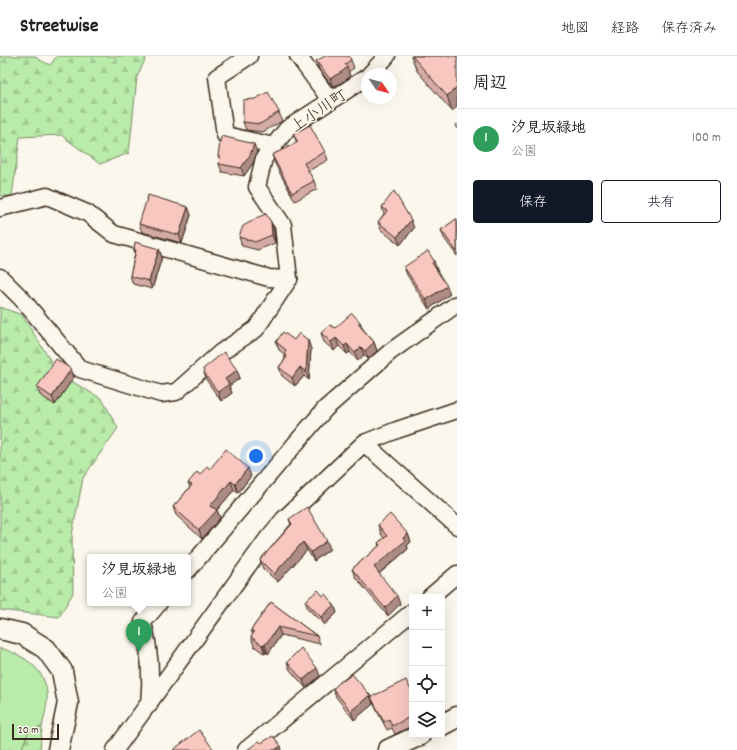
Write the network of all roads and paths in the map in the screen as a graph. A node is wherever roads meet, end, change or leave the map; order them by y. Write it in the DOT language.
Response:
graph roads {
  1 [pos="249,56"];
  2 [pos="298,56"];
  3 [pos="387,56"];
  4 [pos="376,68"];
  5 [pos="361,81"];
  6 [pos="331,101"];
  7 [pos="274,146"];
  8 [pos="0,208"];
  9 [pos="0,276"];
  10 [pos="289,279"];
  11 [pos="457,304"];
  12 [pos="457,410"];
  13 [pos="364,443"];
  14 [pos="457,526"];
  15 [pos="191,566"];
  16 [pos="457,574"];
  17 [pos="434,594"];
  18 [pos="156,606"];
  19 [pos="409,614"];
  20 [pos="0,629"];
  21 [pos="149,705"];
  22 [pos="414,738"];
  23 [pos="58,750"];
  24 [pos="115,750"];
  25 [pos="246,750"];
  26 [pos="388,750"];
  1 -- 7 [label="street"];
  2 -- 6 [label="street"];
  3 -- 4 [label="street"];
  5 -- 6 [label="street, 上小川町"];
  6 -- 7 [label="street, 上小川町"];
  7 -- 10 [label="street, 上小川町"];
  8 -- 10 [label="street"];
  9 -- 10 [label="street"];
  11 -- 15 [label="street"];
  12 -- 13 [label="street"];
  13 -- 14 [label="street"];
  13 -- 21 [label="street"];
  16 -- 17 [label="street"];
  18 -- 21 [label="street"];
  19 -- 25 [label="street"];
  20 -- 23 [label="street"];
  21 -- 24 [label="street"];
  22 -- 26 [label="street"];
}
